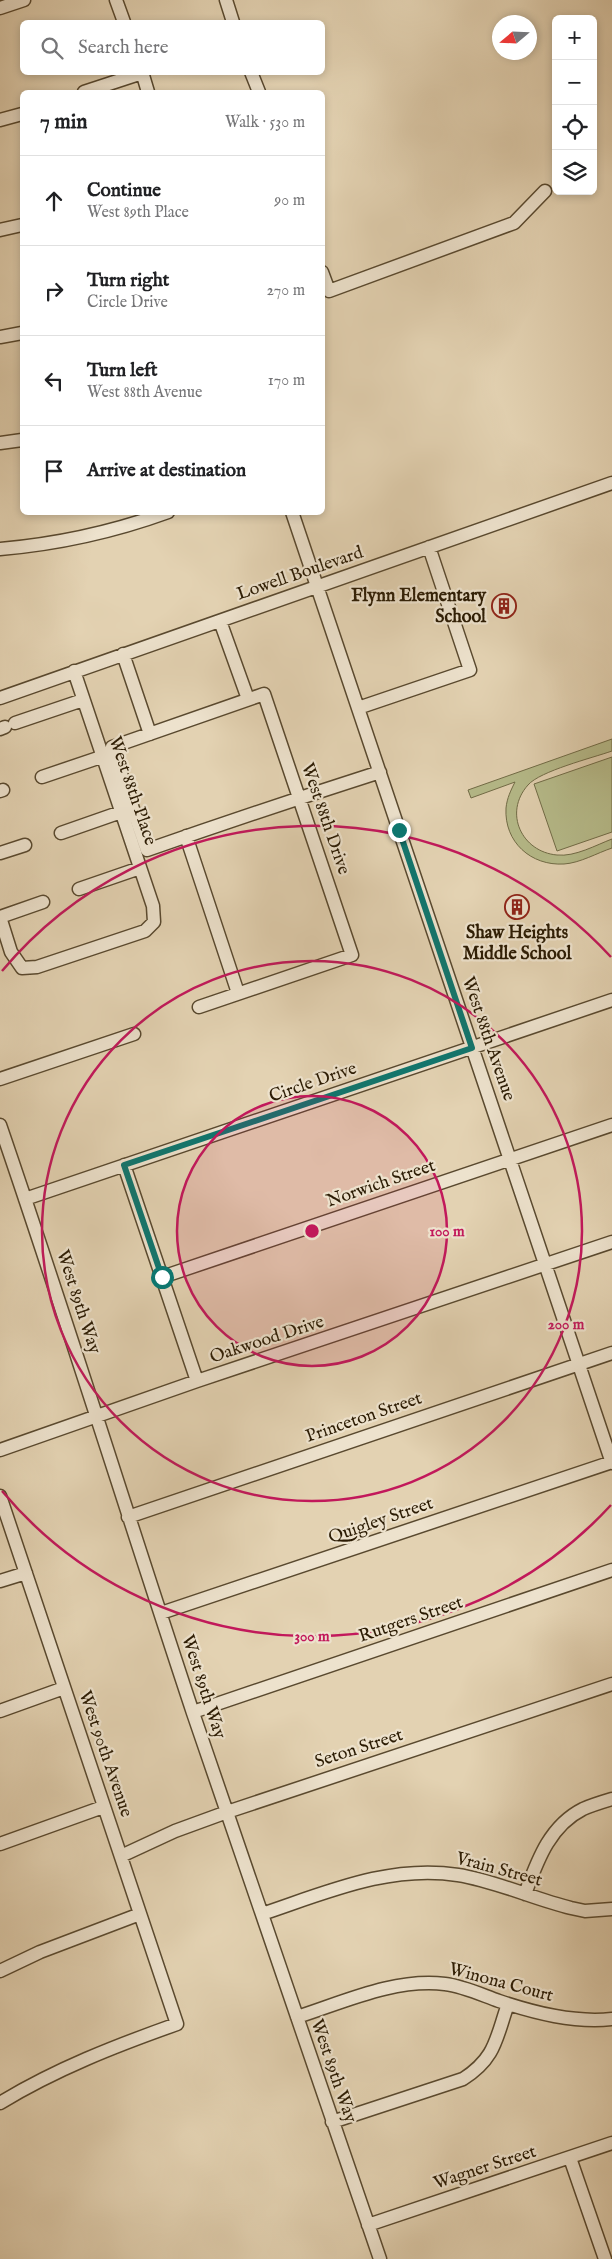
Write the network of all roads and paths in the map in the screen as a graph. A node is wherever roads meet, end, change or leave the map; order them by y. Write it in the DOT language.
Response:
graph roads {
  1 [pos="24,0"];
  2 [pos="116,0"];
  3 [pos="226,0"];
  4 [pos="0,8"];
  5 [pos="123,20"];
  6 [pos="232,20"];
  7 [pos="136,75"];
  8 [pos="143,75"];
  9 [pos="252,75"];
  10 [pos="90,90"];
  11 [pos="147,90"];
  12 [pos="258,90"];
  13 [pos="20,115"];
  14 [pos="0,120"];
  15 [pos="545,191"];
  16 [pos="20,225"];
  17 [pos="0,230"];
  18 [pos="325,280"];
  19 [pos="20,333"];
  20 [pos="0,336"];
  21 [pos="20,440"];
  22 [pos="0,443"];
  23 [pos="612,483"];
  24 [pos="158,515"];
  25 [pos="293,515"];
  26 [pos="430,547"];
  27 [pos="0,549"];
  28 [pos="318,586"];
  29 [pos="220,620"];
  30 [pos="123,654"];
  31 [pos="74,671"];
  32 [pos="0,698"];
  33 [pos="83,700"];
  34 [pos="248,700"];
  35 [pos="358,708"];
  36 [pos="7,726"];
  37 [pos="150,734"];
  38 [pos="101,757"];
  39 [pos="380,772"];
  40 [pos="42,777"];
  41 [pos="300,798"];
  42 [pos="121,812"];
  43 [pos="61,834"];
  44 [pos="186,836"];
  45 [pos="25,844"];
  46 [pos="0,853"];
  47 [pos="140,868"];
  48 [pos="79,889"];
  49 [pos="43,902"];
  50 [pos="0,917"];
  51 [pos="238,993"];
  52 [pos="612,1000"];
  53 [pos="199,1007"];
  54 [pos="134,1034"];
  55 [pos="472,1048"];
  56 [pos="0,1079"];
  57 [pos="0,1124"];
  58 [pos="612,1125"];
  59 [pos="510,1160"];
  60 [pos="124,1165"];
  61 [pos="25,1198"];
  62 [pos="612,1242"];
  63 [pos="545,1265"];
  64 [pos="162,1277"];
  65 [pos="612,1353"];
  66 [pos="579,1364"];
  67 [pos="196,1381"];
  68 [pos="97,1415"];
  69 [pos="0,1450"];
  70 [pos="612,1462"];
  71 [pos="0,1496"];
  72 [pos="128,1517"];
  73 [pos="612,1570"];
  74 [pos="26,1573"];
  75 [pos="0,1581"];
  76 [pos="161,1614"];
  77 [pos="612,1684"];
  78 [pos="64,1688"];
  79 [pos="0,1711"];
  80 [pos="193,1712"];
  81 [pos="612,1799"];
  82 [pos="104,1806"];
  83 [pos="226,1812"];
  84 [pos="0,1844"];
  85 [pos="121,1856"];
  86 [pos="525,1894"];
  87 [pos="612,1909"];
  88 [pos="140,1914"];
  89 [pos="262,1914"];
  90 [pos="0,1971"];
  91 [pos="508,2004"];
  92 [pos="296,2017"];
  93 [pos="612,2019"];
  94 [pos="0,2103"];
  95 [pos="332,2122"];
  96 [pos="612,2143"];
  97 [pos="570,2158"];
  98 [pos="368,2225"];
  99 [pos="380,2259"];
  100 [pos="605,2259"];
  1 -- 4 [label="street"];
  2 -- 5 [label="street"];
  3 -- 6 [label="street"];
  7 -- 10 [label="street"];
  8 -- 11 [label="street"];
  9 -- 12 [label="street"];
  13 -- 14 [label="street"];
  15 -- 18 [label="street"];
  16 -- 17 [label="street"];
  19 -- 20 [label="street"];
  21 -- 22 [label="street"];
  23 -- 26 [label="street, Lowell Boulevard"];
  24 -- 27 [label="street"];
  25 -- 28 [label="street, West 88th Avenue"];
  26 -- 28 [label="street, Lowell Boulevard"];
  26 -- 35 [label="street"];
  28 -- 29 [label="street, Lowell Boulevard"];
  28 -- 35 [label="street, West 88th Avenue"];
  29 -- 30 [label="street, Lowell Boulevard"];
  29 -- 34 [label="street"];
  30 -- 31 [label="street, Lowell Boulevard"];
  30 -- 37 [label="street"];
  31 -- 32 [label="street, Lowell Boulevard"];
  31 -- 33 [label="street, West 88th Place"];
  33 -- 36 [label="street"];
  33 -- 38 [label="street, West 88th Place"];
  34 -- 37 [label="street"];
  34 -- 41 [label="street, West 88th Drive"];
  35 -- 39 [label="street, West 88th Avenue"];
  37 -- 44 [label="street"];
  38 -- 40 [label="street"];
  38 -- 42 [label="street, West 88th Place"];
  39 -- 41 [label="street"];
  39 -- 55 [label="street, West 88th Avenue"];
  41 -- 44 [label="street"];
  41 -- 51 [label="street, West 88th Drive"];
  42 -- 43 [label="street"];
  42 -- 47 [label="street, West 88th Place"];
  44 -- 51 [label="street"];
  45 -- 46 [label="street"];
  47 -- 48 [label="street"];
  47 -- 50 [label="street, West 88th Place"];
  49 -- 50 [label="street"];
  51 -- 53 [label="street"];
  52 -- 55 [label="street, Circle Drive"];
  54 -- 56 [label="street"];
  55 -- 59 [label="street, West 88th Avenue"];
  55 -- 60 [label="street, Circle Drive"];
  57 -- 61 [label="street, West 89th Way"];
  58 -- 59 [label="street, Norwich Street"];
  59 -- 63 [label="street, West 88th Avenue"];
  59 -- 64 [label="street, Norwich Street"];
  60 -- 61 [label="street, Circle Drive"];
  60 -- 64 [label="street"];
  61 -- 68 [label="street, West 89th Way"];
  62 -- 63 [label="street, Oakwood Drive"];
  63 -- 66 [label="street, West 88th Avenue"];
  63 -- 67 [label="street, Oakwood Drive"];
  64 -- 67 [label="street"];
  65 -- 66 [label="street, Princeton Street"];
  66 -- 70 [label="street, West 88th Avenue"];
  66 -- 72 [label="street, Princeton Street"];
  67 -- 68 [label="street, Oakwood Drive"];
  68 -- 69 [label="street, Oakwood Drive"];
  68 -- 72 [label="street, West 89th Way"];
  70 -- 76 [label="street, Quigley Street"];
  71 -- 74 [label="street, West 90th Avenue"];
  72 -- 76 [label="street, West 89th Way"];
  73 -- 80 [label="street, Rutgers Street"];
  74 -- 75 [label="street"];
  74 -- 78 [label="street, West 90th Avenue"];
  76 -- 80 [label="street, West 89th Way"];
  77 -- 83 [label="street, Seton Street"];
  78 -- 79 [label="street"];
  78 -- 82 [label="street, West 90th Avenue"];
  80 -- 83 [label="street, West 89th Way"];
  81 -- 86 [label="street"];
  82 -- 84 [label="street"];
  82 -- 85 [label="street, West 90th Avenue"];
  83 -- 85 [label="street, Seton Street"];
  83 -- 89 [label="street, West 89th Way"];
  85 -- 88 [label="street, West 90th Avenue"];
  86 -- 87 [label="street, Vrain Street"];
  86 -- 89 [label="street, Vrain Street"];
  88 -- 90 [label="street"];
  88 -- 94 [label="street, West 90th Avenue"];
  89 -- 92 [label="street, West 89th Way"];
  91 -- 92 [label="street, Winona Court"];
  91 -- 93 [label="street, Winona Court"];
  91 -- 95 [label="street"];
  92 -- 95 [label="street, West 89th Way"];
  95 -- 98 [label="street, West 89th Way"];
  96 -- 97 [label="street, Wagner Street"];
  97 -- 98 [label="street, Wagner Street"];
  97 -- 100 [label="street"];
  98 -- 99 [label="street, West 89th Way"];
}
